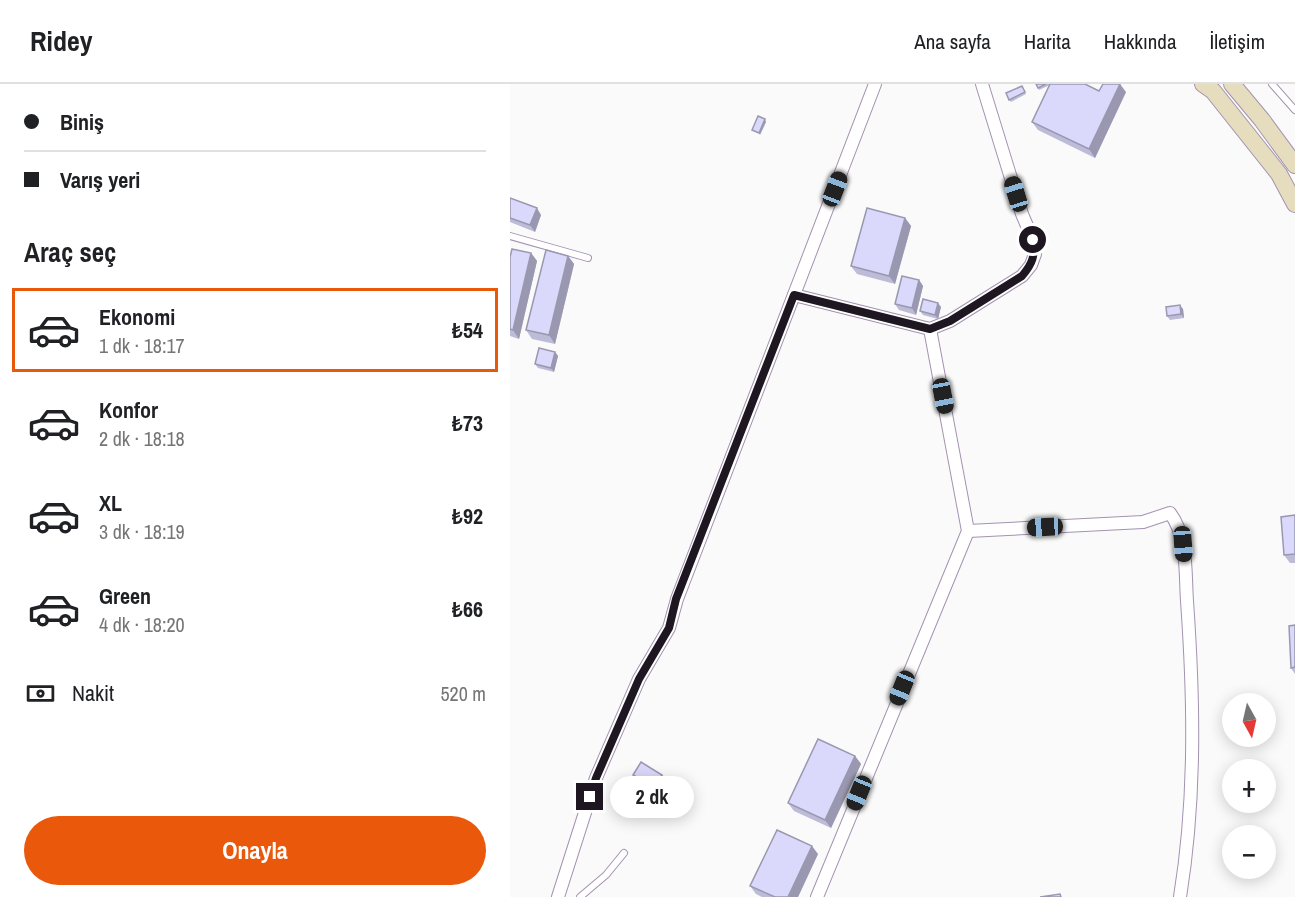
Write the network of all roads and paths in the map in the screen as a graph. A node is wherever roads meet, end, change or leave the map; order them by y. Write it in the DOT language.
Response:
graph roads {
  1 [pos="875,84"];
  2 [pos="982,84"];
  3 [pos="1203,84"];
  4 [pos="1232,84"];
  5 [pos="1272,84"];
  6 [pos="1295,110"];
  7 [pos="1295,165"];
  8 [pos="1295,204"];
  9 [pos="510,236"];
  10 [pos="588,258"];
  11 [pos="794,295"];
  12 [pos="930,329"];
  13 [pos="968,531"];
  14 [pos="624,853"];
  15 [pos="558,897"];
  16 [pos="580,897"];
  17 [pos="817,897"];
  18 [pos="1180,897"];
  1 -- 11 [label="street"];
  2 -- 12 [label="street"];
  3 -- 8 [label="main road"];
  4 -- 7 [label="main road"];
  5 -- 6 [label="lane"];
  9 -- 10 [label="lane"];
  11 -- 12 [label="street"];
  11 -- 15 [label="street"];
  12 -- 13 [label="street"];
  13 -- 17 [label="street"];
  13 -- 18 [label="street"];
  14 -- 16 [label="lane"];
}
